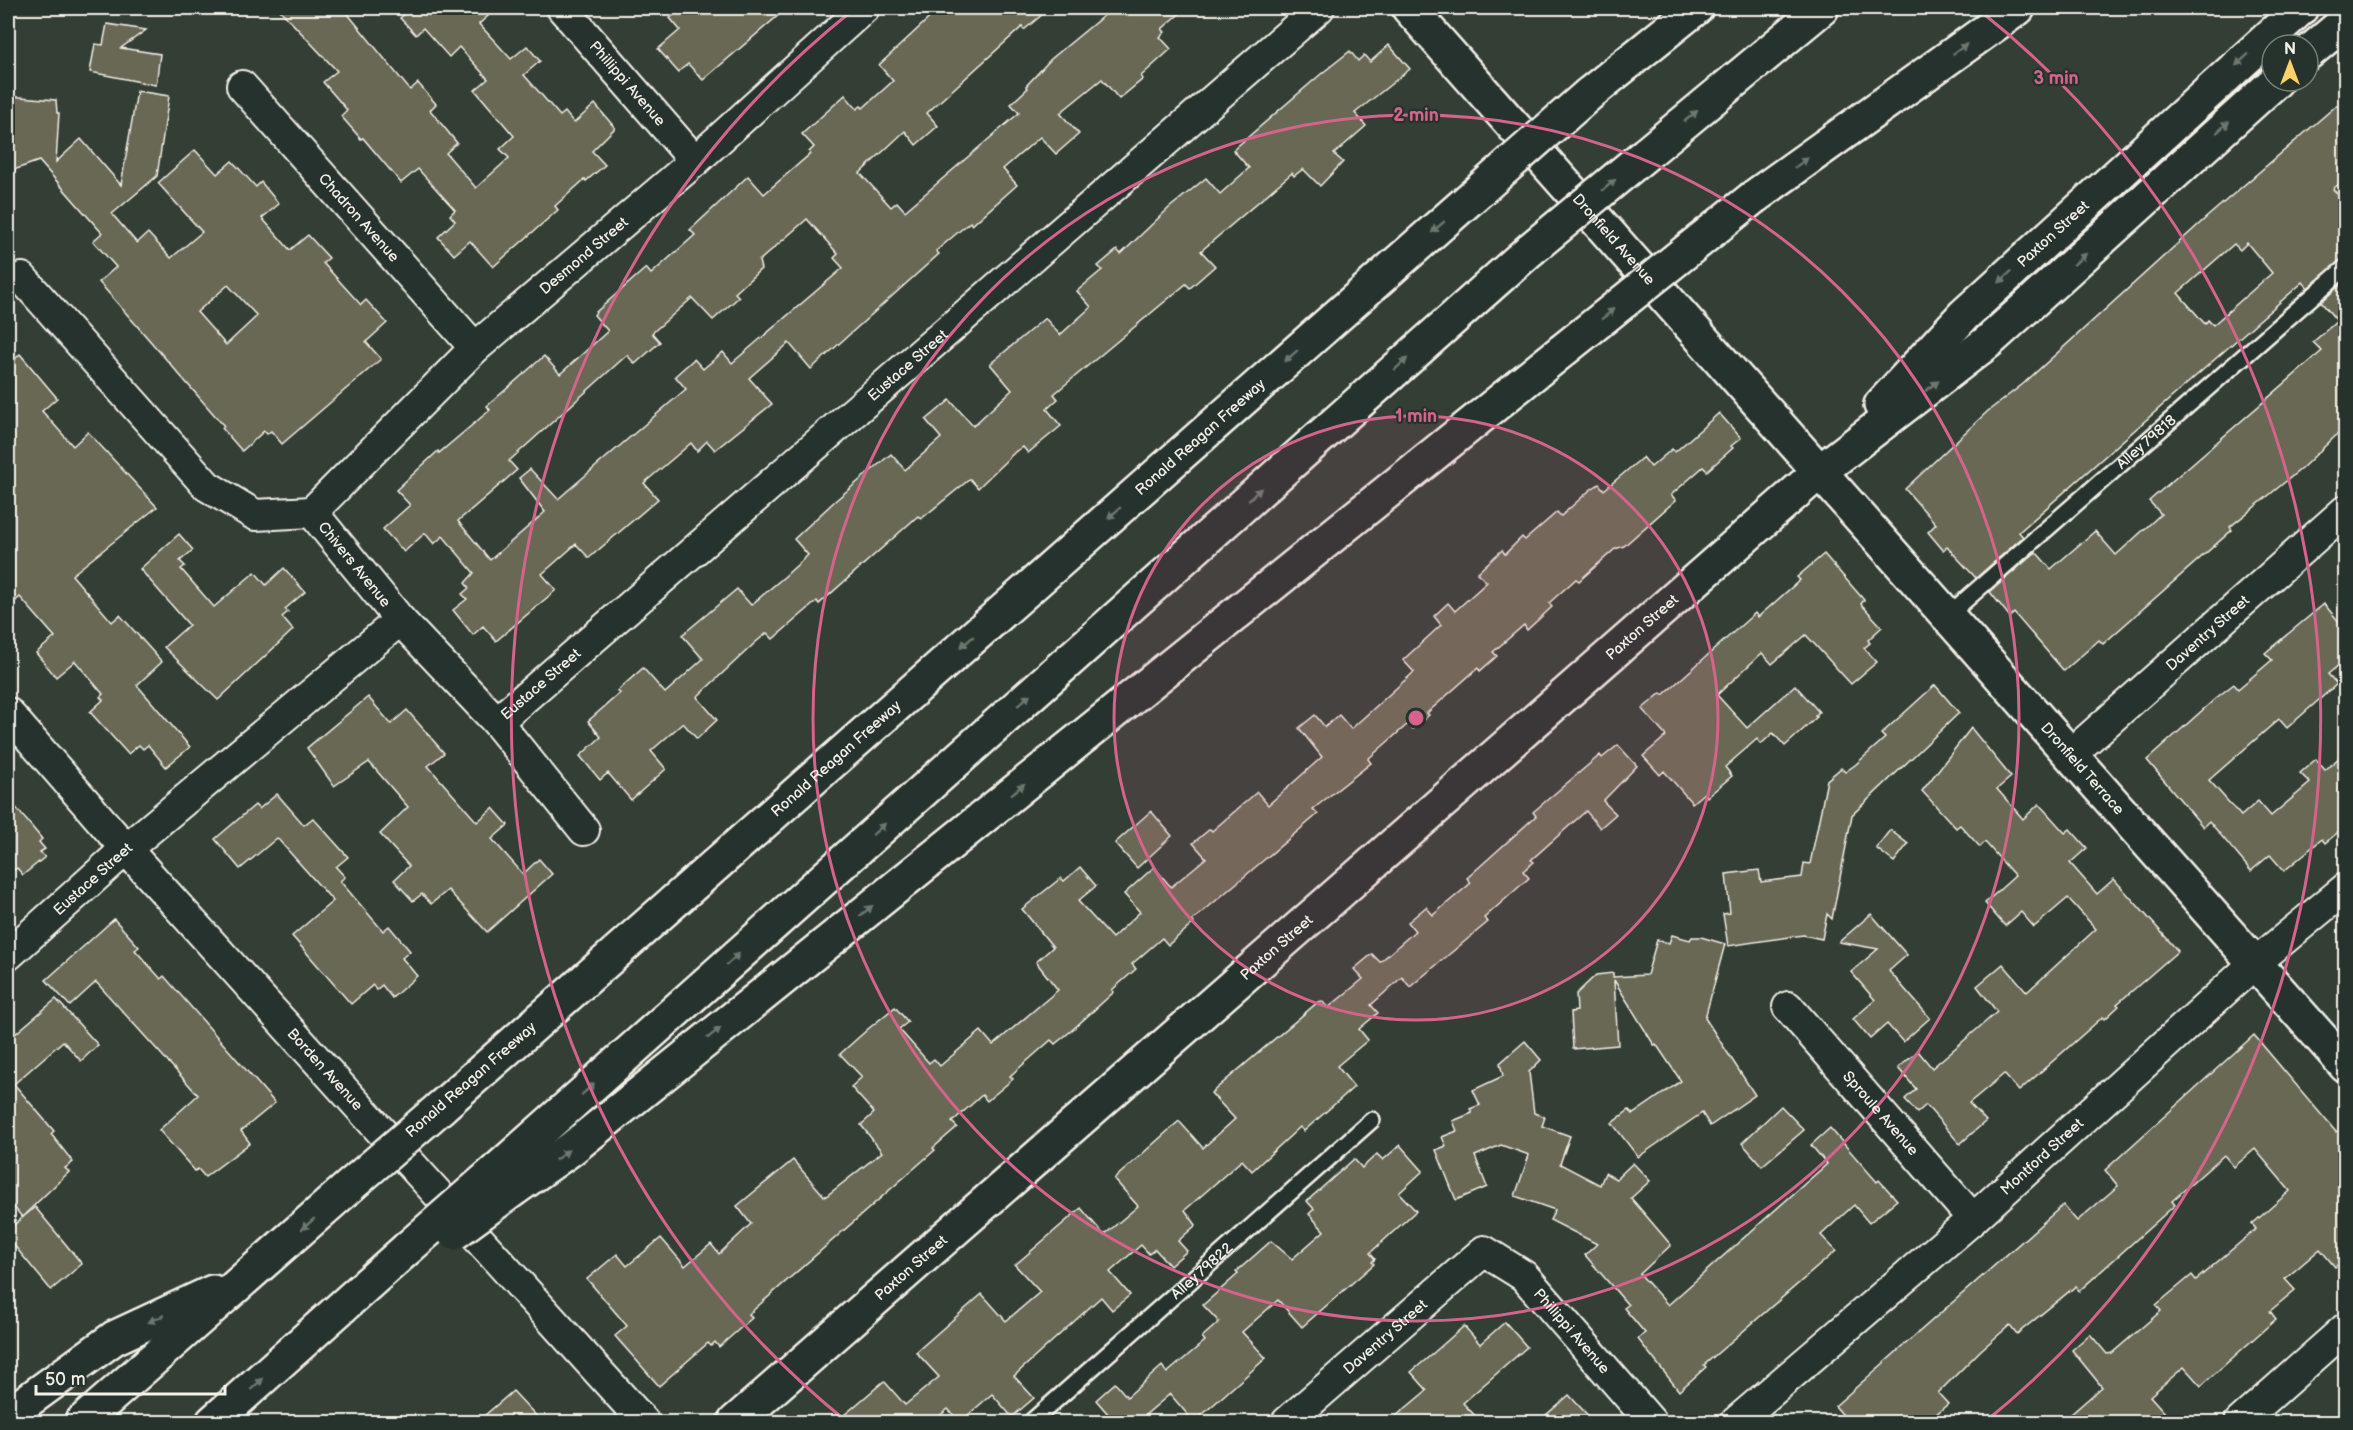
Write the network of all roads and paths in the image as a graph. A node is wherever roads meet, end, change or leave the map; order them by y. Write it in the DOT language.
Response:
graph roads {
  1 [pos="562,8"];
  2 [pos="864,8"];
  3 [pos="1319,8"];
  4 [pos="1409,8"];
  5 [pos="1682,8"];
  6 [pos="1696,8"];
  7 [pos="1822,8"];
  8 [pos="2018,8"];
  9 [pos="2301,8"];
  10 [pos="2346,21"];
  11 [pos="2320,43"];
  12 [pos="242,86"];
  13 [pos="2263,93"];
  14 [pos="1589,94"];
  15 [pos="695,161"];
  16 [pos="2346,267"];
  17 [pos="22,278"];
  18 [pos="475,348"];
  19 [pos="1819,472"];
  20 [pos="2346,510"];
  21 [pos="312,512"];
  22 [pos="1946,616"];
  23 [pos="400,620"];
  24 [pos="8,713"];
  25 [pos="496,722"];
  26 [pos="2070,755"];
  27 [pos="584,830"];
  28 [pos="126,849"];
  29 [pos="2346,888"];
  30 [pos="8,955"];
  31 [pos="2255,963"];
  32 [pos="1788,1007"];
  33 [pos="2346,1066"];
  34 [pos="1372,1120"];
  35 [pos="506,1180"];
  36 [pos="1973,1219"];
  37 [pos="1484,1251"];
  38 [pos="247,1276"];
  39 [pos="2346,1329"];
  40 [pos="8,1415"];
  41 [pos="82,1422"];
  42 [pos="213,1422"];
  43 [pos="644,1422"];
  44 [pos="735,1422"];
  45 [pos="1031,1422"];
  46 [pos="1287,1422"];
  47 [pos="1651,1422"];
  48 [pos="1736,1422"];
  49 [pos="2240,1422"];
  1 -- 15 [label="street, Phillippi Avenue"];
  2 -- 15 [label="street, Desmond Street"];
  3 -- 25 [label="street, Eustace Street"];
  4 -- 19 [label="main road, Dronfield Avenue"];
  5 -- 14 [label="main road"];
  6 -- 14 [label="main road"];
  35 -- 7 [label="main road, one-way, bridge"];
  35 -- 8 [label="main road, one-way, bridge"];
  9 -- 19 [label="main road, Paxton Street, one-way"];
  10 -- 11 [label="main road"];
  12 -- 18 [label="street, Chadron Avenue"];
  19 -- 13 [label="main road, Paxton Street, one-way"];
  14 -- 38 [label="main road, Ronald Reagan Freeway, one-way, bridge"];
  15 -- 18 [label="street, Desmond Street"];
  16 -- 22 [label="lane, Alley 79818"];
  17 -- 21 [label="street, Chivers Avenue"];
  18 -- 21 [label="street, Desmond Street"];
  19 -- 22 [label="main road, Dronfield Terrace"];
  19 -- 44 [label="main road, Paxton Street"];
  20 -- 26 [label="street, Daventry Street"];
  21 -- 23 [label="street, Chivers Avenue"];
  22 -- 26 [label="main road, Dronfield Terrace"];
  23 -- 25 [label="street, Chivers Avenue"];
  23 -- 28 [label="street, Eustace Street"];
  24 -- 28 [label="street, Borden Avenue"];
  25 -- 27 [label="street, Chivers Avenue"];
  26 -- 31 [label="main road, Dronfield Terrace"];
  28 -- 30 [label="street, Eustace Street"];
  28 -- 43 [label="street, Borden Avenue"];
  29 -- 31 [label="street, Montford Street"];
  31 -- 33 [label="main road, Dronfield Terrace"];
  31 -- 36 [label="street, Montford Street"];
  32 -- 36 [label="street, Sproule Avenue"];
  34 -- 45 [label="lane, Alley 79822"];
  42 -- 35 [label="main road, one-way, bridge"];
  36 -- 48 [label="street, Montford Street"];
  37 -- 46 [label="street, Daventry Street"];
  37 -- 47 [label="street, Phillippi Avenue"];
  38 -- 40 [label="main road, one-way"];
  38 -- 41 [label="main road, Ronald Reagan Freeway"];
  39 -- 49 [label="street"];
}
